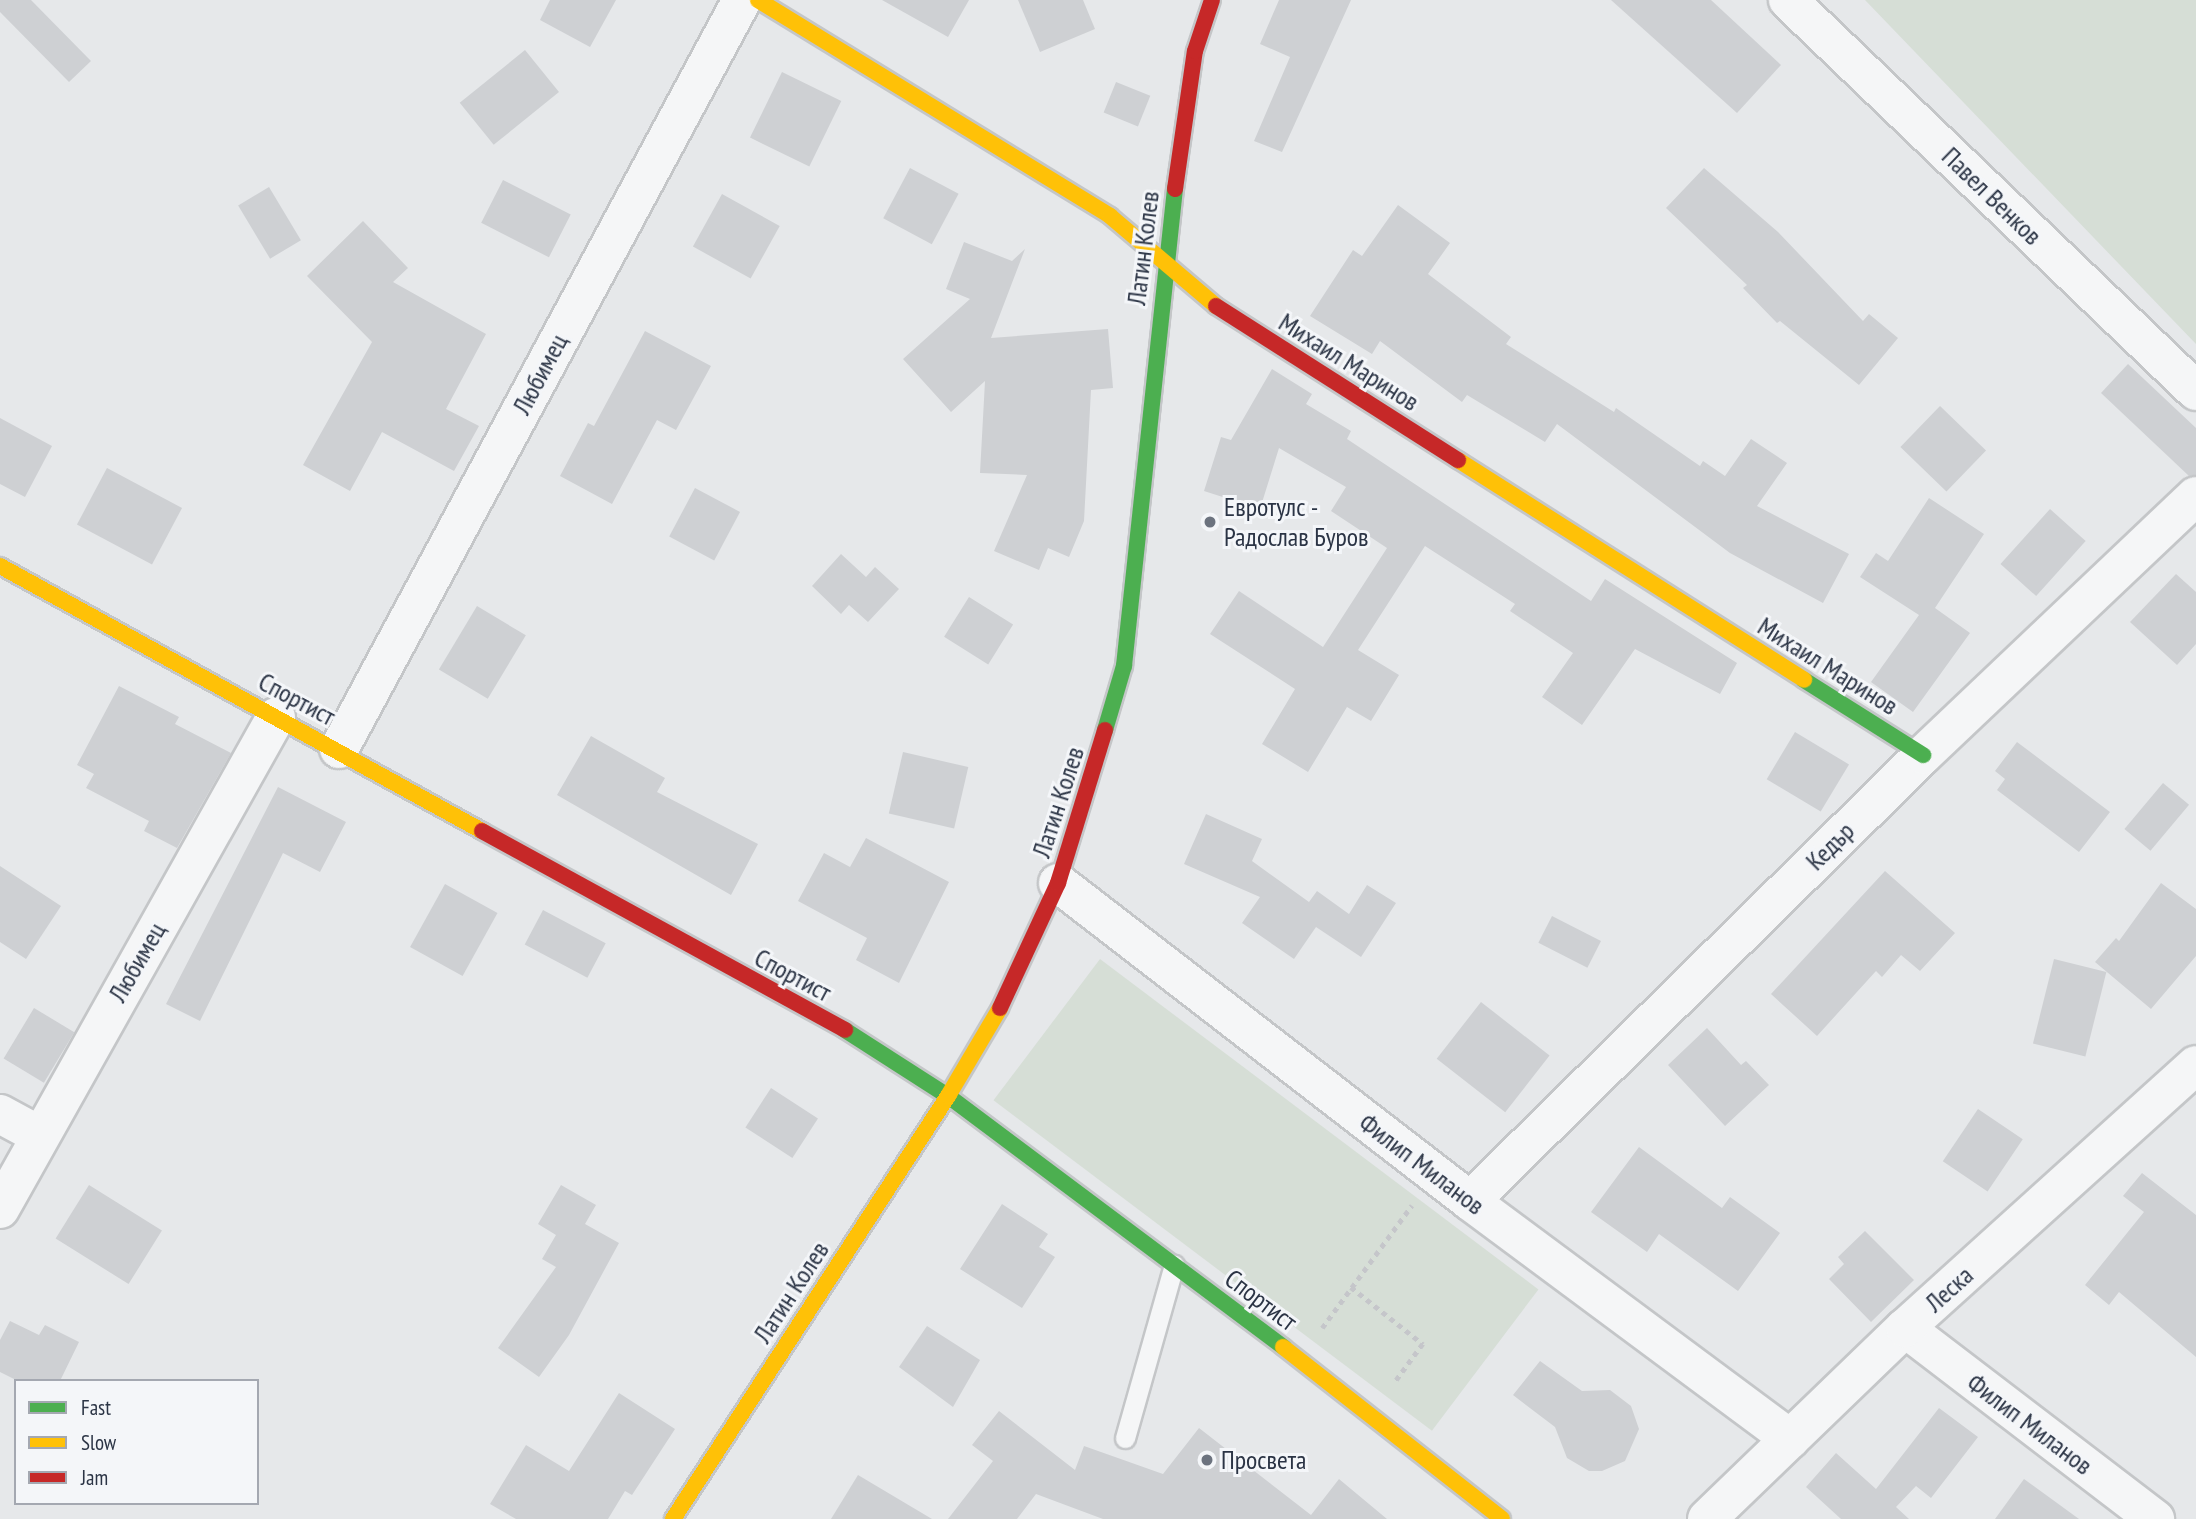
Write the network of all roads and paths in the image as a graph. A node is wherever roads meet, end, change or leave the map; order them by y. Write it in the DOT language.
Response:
graph roads {
  1 [pos="742,0"];
  2 [pos="758,0"];
  3 [pos="1212,0"];
  4 [pos="1788,0"];
  5 [pos="1165,263"];
  6 [pos="2196,391"];
  7 [pos="2196,496"];
  8 [pos="0,566"];
  9 [pos="276,717"];
  10 [pos="339,749"];
  11 [pos="1923,755"];
  12 [pos="1058,883"];
  13 [pos="2196,1065"];
  14 [pos="948,1096"];
  15 [pos="0,1114"];
  16 [pos="39,1135"];
  17 [pos="1435,1174"];
  18 [pos="1470,1201"];
  19 [pos="0,1209"];
  20 [pos="1174,1265"];
  21 [pos="1352,1287"];
  22 [pos="1905,1328"];
  23 [pos="1299,1359"];
  24 [pos="1371,1413"];
  25 [pos="1125,1438"];
  26 [pos="1790,1439"];
  27 [pos="673,1519"];
  28 [pos="1502,1519"];
  29 [pos="1707,1519"];
  30 [pos="2155,1519"];
  1 -- 10 [label="street, Любимец"];
  2 -- 5 [label="street, Михаил Маринов"];
  3 -- 5 [label="street, Латин Колев"];
  4 -- 6 [label="street, Павел Венков"];
  5 -- 11 [label="street, Михаил Маринов"];
  5 -- 12 [label="street, Латин Колев"];
  7 -- 11 [label="street, Кедър"];
  8 -- 9 [label="street, Спортист"];
  9 -- 10 [label="street, Спортист"];
  9 -- 16 [label="street, Любимец"];
  10 -- 14 [label="street, Спортист"];
  11 -- 18 [label="street, Кедър"];
  12 -- 14 [label="street, Латин Колев"];
  12 -- 17 [label="street, Филип Миланов"];
  13 -- 22 [label="street, Леска"];
  14 -- 20 [label="street, Спортист"];
  14 -- 27 [label="street, Латин Колев"];
  15 -- 16 [label="street"];
  16 -- 19 [label="street, Любимец"];
  17 -- 18 [label="street, Филип Миланов"];
  17 -- 21 [label="path"];
  18 -- 26 [label="street, Филип Миланов"];
  20 -- 23 [label="street, Спортист"];
  20 -- 25 [label="lane"];
  21 -- 23 [label="path"];
  21 -- 24 [label="path"];
  22 -- 26 [label="street, Леска"];
  22 -- 30 [label="street, Филип Миланов"];
  23 -- 24 [label="street, Спортист"];
  24 -- 28 [label="street, Спортист"];
  26 -- 29 [label="street, Леска"];
}
